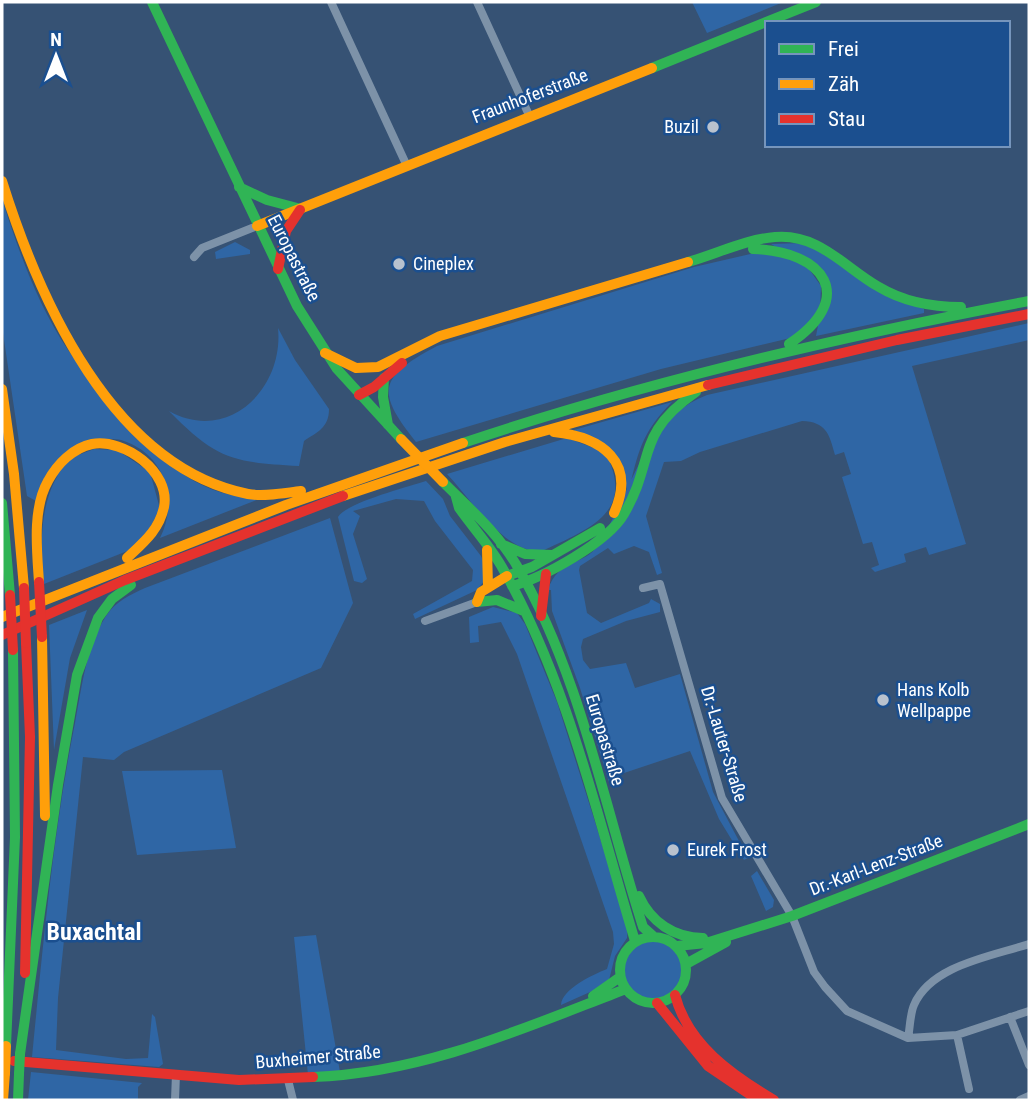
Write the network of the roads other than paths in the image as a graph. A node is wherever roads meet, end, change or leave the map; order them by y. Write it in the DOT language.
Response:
graph roads {
  1 [pos="152,2"];
  2 [pos="331,2"];
  3 [pos="477,2"];
  4 [pos="816,2"];
  5 [pos="768,21"];
  6 [pos="765,22"];
  7 [pos="529,115"];
  8 [pos="406,164"];
  9 [pos="2,181"];
  10 [pos="239,187"];
  11 [pos="300,209"];
  12 [pos="257,226"];
  13 [pos="194,257"];
  14 [pos="278,269"];
  15 [pos="1028,301"];
  16 [pos="1029,314"];
  17 [pos="325,353"];
  18 [pos="772,353"];
  19 [pos="386,365"];
  20 [pos="384,378"];
  21 [pos="709,384"];
  22 [pos="2,389"];
  23 [pos="359,395"];
  24 [pos="388,425"];
  25 [pos="539,432"];
  26 [pos="304,493"];
  27 [pos="456,497"];
  28 [pos="2,503"];
  29 [pos="501,544"];
  30 [pos="488,547"];
  31 [pos="553,556"];
  32 [pos="176,560"];
  33 [pos="520,572"];
  34 [pos="545,574"];
  35 [pos="102,575"];
  36 [pos="509,581"];
  37 [pos="526,583"];
  38 [pos="488,586"];
  39 [pos="643,588"];
  40 [pos="477,602"];
  41 [pos="526,612"];
  42 [pos="541,616"];
  43 [pos="2,617"];
  44 [pos="425,621"];
  45 [pos="2,635"];
  46 [pos="1029,824"];
  47 [pos="45,860"];
  48 [pos="626,873"];
  49 [pos="792,916"];
  50 [pos="653,936"];
  51 [pos="734,936"];
  52 [pos="635,942"];
  53 [pos="1029,944"];
  54 [pos="677,946"];
  55 [pos="686,964"];
  56 [pos="620,977"];
  57 [pos="626,989"];
  58 [pos="675,995"];
  59 [pos="657,1003"];
  60 [pos="582,1004"];
  61 [pos="1029,1011"];
  62 [pos="1010,1017"];
  63 [pos="957,1035"];
  64 [pos="908,1038"];
  65 [pos="20,1054"];
  66 [pos="2,1061"];
  67 [pos="1029,1065"];
  68 [pos="176,1074"];
  69 [pos="288,1080"];
  70 [pos="969,1089"];
  71 [pos="1029,1096"];
  72 [pos="3,1100"];
  73 [pos="18,1100"];
  74 [pos="175,1100"];
  75 [pos="293,1100"];
  76 [pos="758,1100"];
  77 [pos="774,1100"];
  78 [pos="1020,1100"];
  1 -- 10 [label="main road, Europastraße"];
  2 -- 8 [label="street"];
  3 -- 7 [label="street"];
  4 -- 5 [label="main road, Fraunhoferstraße"];
  6 -- 7 [label="main road, Fraunhoferstraße"];
  7 -- 8 [label="main road, Fraunhoferstraße"];
  8 -- 11 [label="main road, Fraunhoferstraße"];
  9 -- 26 [label="main road"];
  10 -- 11 [label="main road"];
  10 -- 12 [label="main road, Europastraße"];
  11 -- 12 [label="main road, Fraunhoferstraße"];
  11 -- 14 [label="main road"];
  12 -- 13 [label="street"];
  12 -- 14 [label="main road, Europastraße"];
  14 -- 17 [label="main road, Europastraße"];
  15 -- 18 [label="main road"];
  15 -- 19 [label="main road"];
  16 -- 21 [label="main road"];
  17 -- 19 [label="main road"];
  17 -- 23 [label="main road, Europastraße"];
  18 -- 20 [label="main road"];
  18 -- 26 [label="main road"];
  19 -- 23 [label="main road"];
  20 -- 23 [label="main road"];
  20 -- 24 [label="main road"];
  21 -- 25 [label="main road"];
  21 -- 34 [label="main road"];
  22 -- 65 [label="main road, bridge"];
  23 -- 24 [label="main road, Europastraße"];
  24 -- 27 [label="main road, Europastraße, bridge"];
  25 -- 31 [label="main road"];
  25 -- 32 [label="main road"];
  26 -- 35 [label="main road"];
  27 -- 29 [label="main road, Europastraße"];
  27 -- 30 [label="main road, Europastraße"];
  28 -- 72 [label="main road, bridge"];
  29 -- 31 [label="main road"];
  29 -- 33 [label="main road, Europastraße"];
  30 -- 36 [label="main road, Europastraße"];
  30 -- 38 [label="main road"];
  31 -- 33 [label="main road"];
  32 -- 45 [label="main road"];
  32 -- 47 [label="main road"];
  33 -- 36 [label="main road"];
  33 -- 37 [label="main road, Europastraße"];
  34 -- 37 [label="main road"];
  34 -- 42 [label="main road"];
  35 -- 43 [label="main road"];
  35 -- 47 [label="main road, bridge"];
  36 -- 37 [label="main road"];
  36 -- 38 [label="main road"];
  36 -- 40 [label="main road"];
  36 -- 41 [label="main road, Europastraße"];
  37 -- 42 [label="main road, Europastraße"];
  38 -- 40 [label="main road"];
  39 -- 49 [label="street, Dr.-Lauter-Straße"];
  40 -- 41 [label="main road"];
  40 -- 44 [label="street"];
  41 -- 52 [label="main road, Europastraße"];
  42 -- 48 [label="main road, Europastraße"];
  46 -- 49 [label="main road, Dr.-Karl-Lenz-Straße"];
  47 -- 65 [label="main road"];
  48 -- 50 [label="main road, Europastraße"];
  48 -- 51 [label="main road"];
  49 -- 51 [label="main road, Dr.-Karl-Lenz-Straße"];
  49 -- 64 [label="street"];
  50 -- 52 [label="main road"];
  50 -- 54 [label="main road"];
  51 -- 54 [label="main road, Dr.-Karl-Lenz-Straße"];
  51 -- 55 [label="main road, Dr.-Karl-Lenz-Straße"];
  52 -- 56 [label="main road"];
  53 -- 64 [label="street"];
  54 -- 55 [label="main road"];
  55 -- 58 [label="main road"];
  56 -- 57 [label="main road"];
  56 -- 60 [label="main road, Buxheimer Straße"];
  57 -- 59 [label="main road"];
  57 -- 60 [label="main road, Buxheimer Straße"];
  58 -- 59 [label="main road"];
  58 -- 77 [label="main road"];
  59 -- 76 [label="main road"];
  60 -- 69 [label="main road, Buxheimer Straße"];
  61 -- 62 [label="street"];
  62 -- 63 [label="street"];
  62 -- 67 [label="street"];
  63 -- 64 [label="street"];
  63 -- 70 [label="street"];
  65 -- 73 [label="main road, bridge"];
  66 -- 68 [label="main road, Buxheimer Straße"];
  68 -- 69 [label="main road, Buxheimer Straße"];
  68 -- 74 [label="street"];
  69 -- 75 [label="street"];
  71 -- 78 [label="street"];
}
